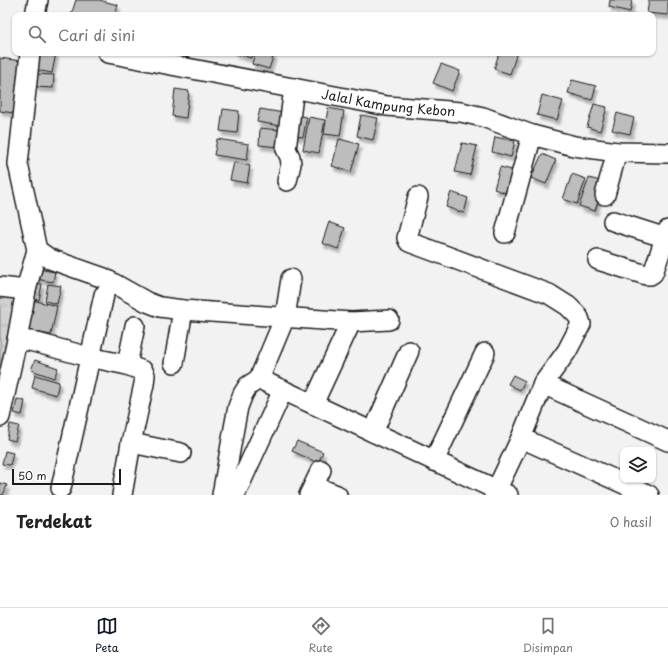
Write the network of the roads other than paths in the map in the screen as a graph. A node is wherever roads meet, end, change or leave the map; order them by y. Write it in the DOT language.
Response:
graph roads {
  1 [pos="38,0"];
  2 [pos="36,12"];
  3 [pos="30,56"];
  4 [pos="124,56"];
  5 [pos="294,88"];
  6 [pos="532,135"];
  7 [pos="617,152"];
  8 [pos="668,153"];
  9 [pos="287,181"];
  10 [pos="605,195"];
  11 [pos="418,197"];
  12 [pos="613,221"];
  13 [pos="505,233"];
  14 [pos="667,234"];
  15 [pos="37,250"];
  16 [pos="598,260"];
  17 [pos="291,279"];
  18 [pos="0,287"];
  19 [pos="25,295"];
  20 [pos="104,295"];
  21 [pos="0,297"];
  22 [pos="183,310"];
  23 [pos="285,317"];
  24 [pos="389,320"];
  25 [pos="351,322"];
  26 [pos="135,326"];
  27 [pos="17,340"];
  28 [pos="409,351"];
  29 [pos="485,353"];
  30 [pos="89,357"];
  31 [pos="174,363"];
  32 [pos="127,365"];
  33 [pos="259,379"];
  34 [pos="543,384"];
  35 [pos="283,390"];
  36 [pos="313,404"];
  37 [pos="0,417"];
  38 [pos="373,432"];
  39 [pos="521,438"];
  40 [pos="668,440"];
  41 [pos="131,443"];
  42 [pos="181,453"];
  43 [pos="434,461"];
  44 [pos="315,484"];
  45 [pos="61,488"];
  46 [pos="500,493"];
  47 [pos="122,495"];
  48 [pos="222,495"];
  49 [pos="234,495"];
  50 [pos="337,495"];
  51 [pos="649,495"];
  1 -- 2 [label="street"];
  3 -- 15 [label="street"];
  4 -- 5 [label="street, Jalal Kampung Kebon"];
  5 -- 6 [label="street, Jalal Kampung Kebon"];
  5 -- 9 [label="street"];
  6 -- 7 [label="street, Jalal Kampung Kebon"];
  6 -- 13 [label="street"];
  7 -- 8 [label="street, Jalal Kampung Kebon"];
  7 -- 10 [label="street"];
  11 -- 34 [label="street"];
  12 -- 14 [label="street"];
  14 -- 16 [label="street"];
  15 -- 19 [label="street"];
  15 -- 22 [label="street"];
  17 -- 23 [label="street"];
  18 -- 19 [label="street"];
  19 -- 21 [label="street"];
  19 -- 27 [label="street"];
  20 -- 30 [label="street"];
  22 -- 23 [label="street"];
  22 -- 31 [label="street"];
  23 -- 25 [label="street"];
  23 -- 33 [label="street"];
  24 -- 25 [label="street"];
  25 -- 36 [label="street"];
  26 -- 32 [label="street"];
  27 -- 30 [label="street"];
  27 -- 37 [label="street"];
  28 -- 38 [label="street"];
  29 -- 43 [label="street"];
  30 -- 32 [label="street"];
  30 -- 45 [label="street"];
  32 -- 41 [label="street"];
  33 -- 35 [label="street"];
  33 -- 48 [label="street"];
  34 -- 39 [label="street"];
  34 -- 40 [label="street"];
  35 -- 36 [label="street"];
  35 -- 49 [label="street"];
  36 -- 38 [label="street"];
  38 -- 43 [label="street"];
  39 -- 46 [label="street"];
  39 -- 51 [label="street"];
  41 -- 42 [label="street"];
  41 -- 47 [label="street"];
  43 -- 46 [label="street"];
  44 -- 50 [label="street"];
}
